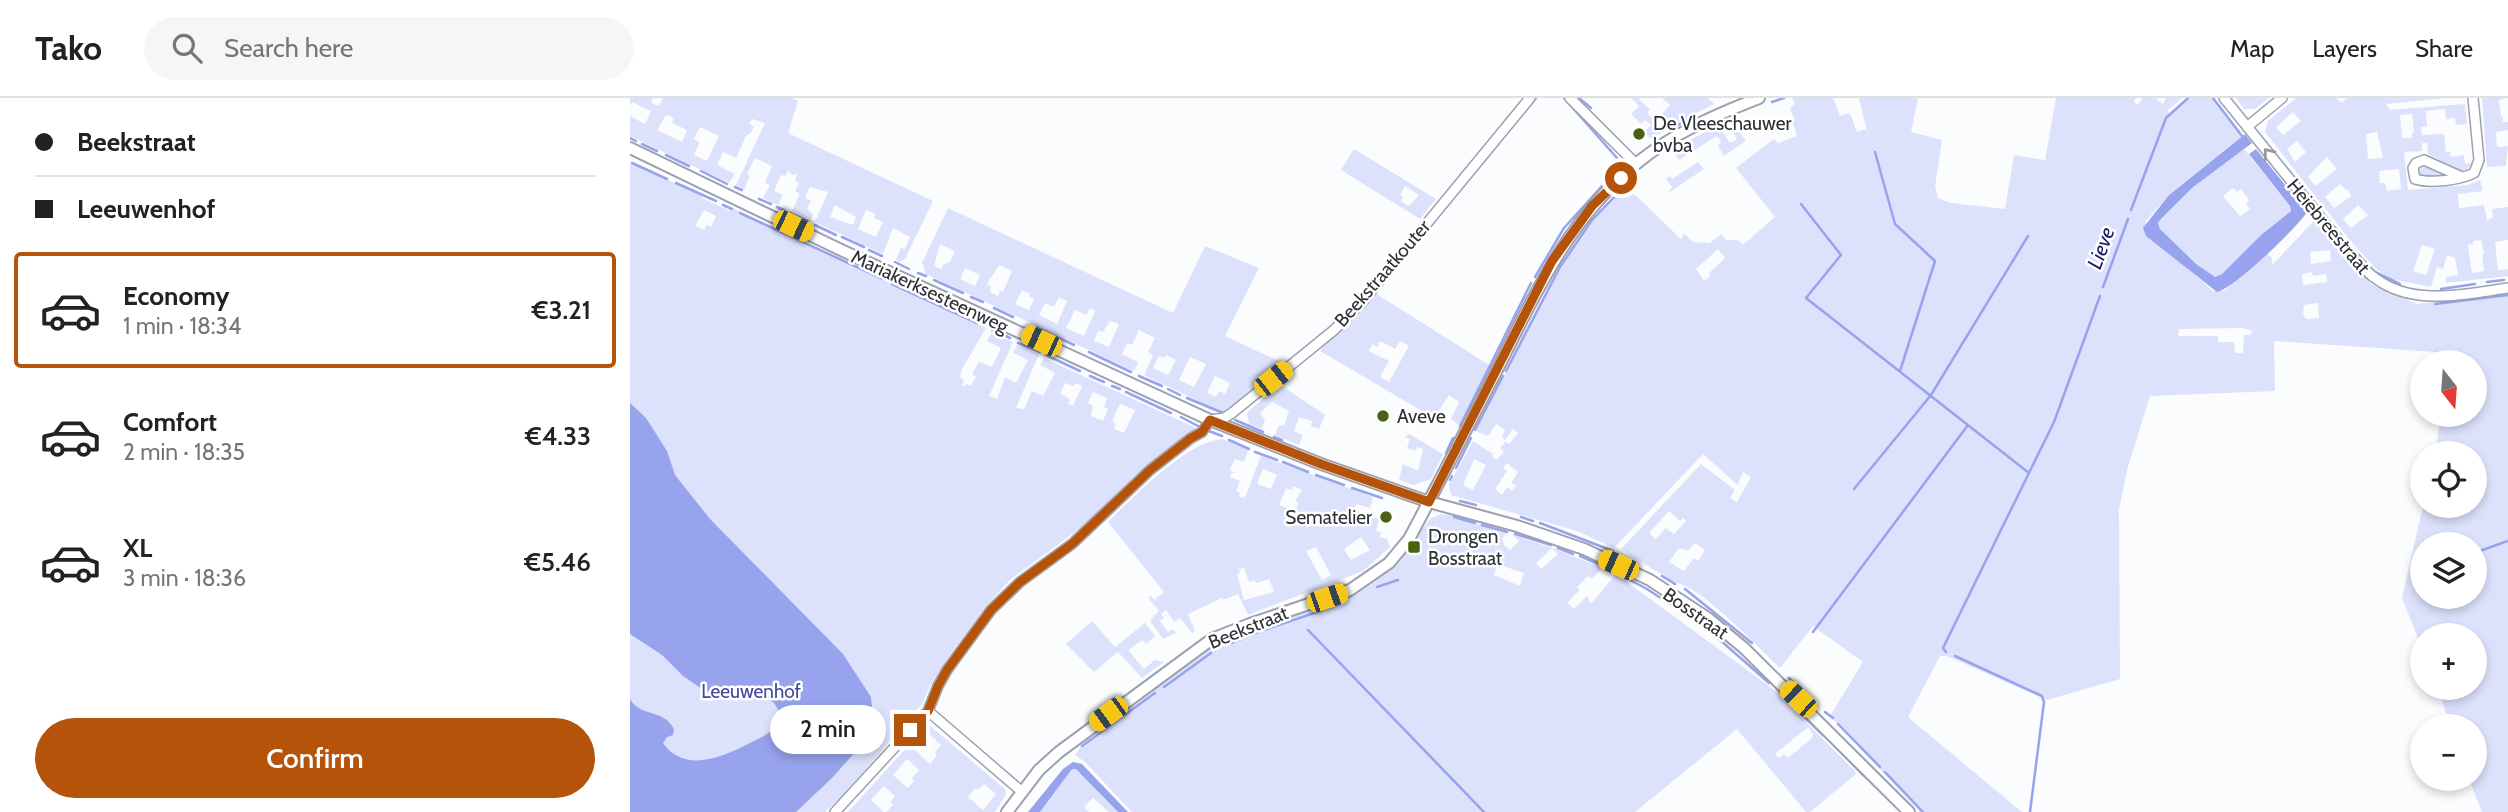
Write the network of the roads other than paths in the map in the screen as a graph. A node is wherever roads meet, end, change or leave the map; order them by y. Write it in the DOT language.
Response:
graph roads {
  1 [pos="1530,98"];
  2 [pos="1570,98"];
  3 [pos="1759,98"];
  4 [pos="2224,98"];
  5 [pos="2282,98"];
  6 [pos="2473,98"];
  7 [pos="2247,127"];
  8 [pos="630,148"];
  9 [pos="1636,163"];
  10 [pos="2462,177"];
  11 [pos="2508,288"];
  12 [pos="1210,420"];
  13 [pos="1429,502"];
  14 [pos="928,711"];
  15 [pos="1021,791"];
  16 [pos="835,812"];
  17 [pos="1007,812"];
  18 [pos="1909,812"];
  1 -- 12 [label="street, Beekstraatkouter"];
  2 -- 9 [label="street"];
  3 -- 9 [label="street, Beekstraat"];
  4 -- 7 [label="street, Heiebreestraat"];
  5 -- 7 [label="street"];
  6 -- 10 [label="street"];
  11 -- 7 [label="street, Heiebreestraat, one-way"];
  8 -- 12 [label="street, Mariakerksesteenweg"];
  9 -- 13 [label="street, Beekstraat"];
  10 -- 10 [label="street"];
  12 -- 13 [label="street, Mariakerksesteenweg"];
  12 -- 14 [label="street"];
  13 -- 15 [label="street, Beekstraat"];
  13 -- 18 [label="street, Bosstraat"];
  14 -- 15 [label="street"];
  14 -- 16 [label="street"];
  15 -- 17 [label="street, Beekstraat"];
}
